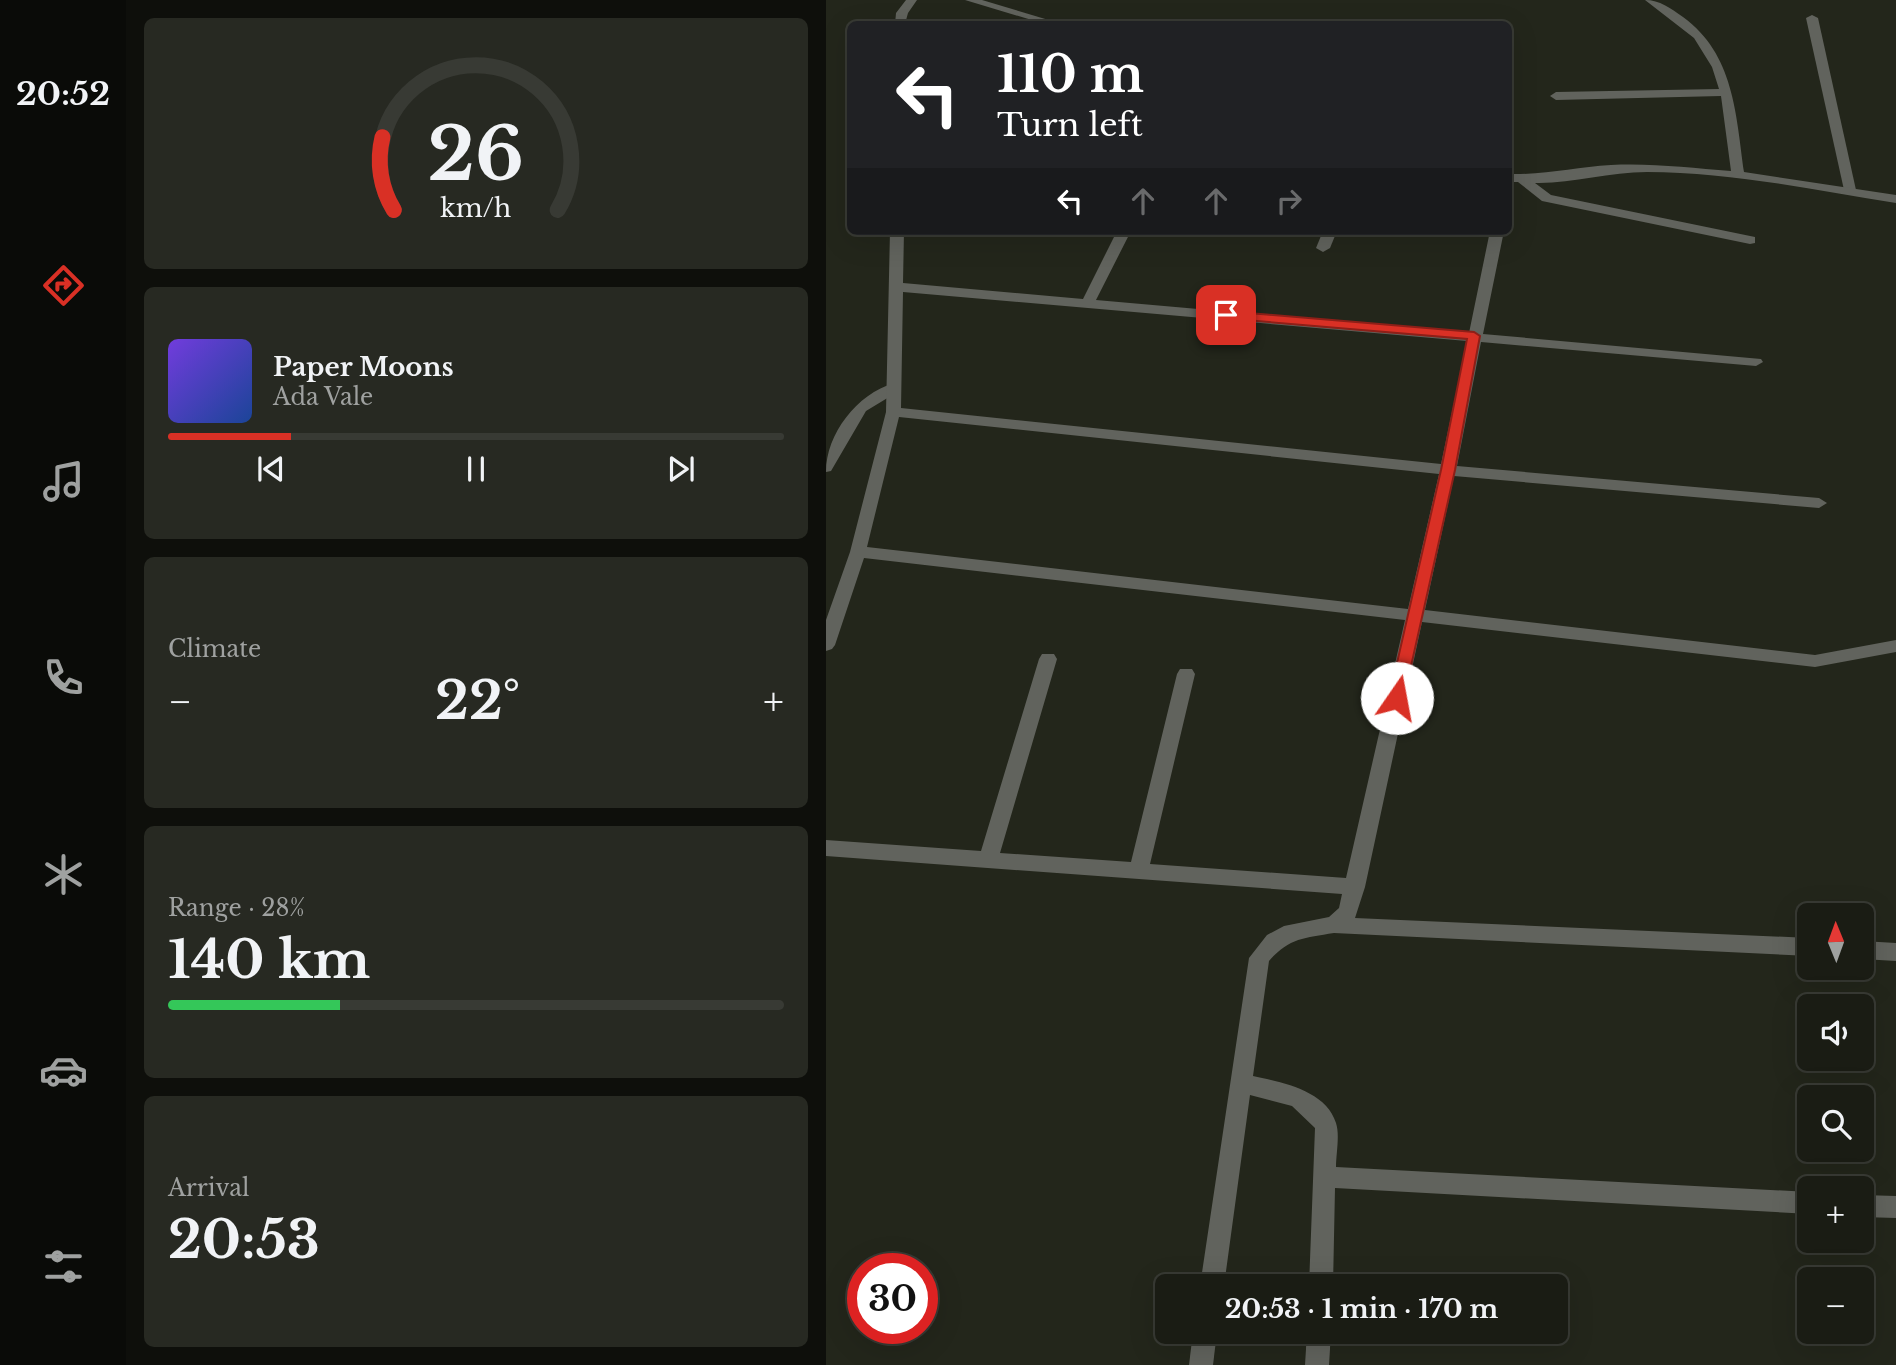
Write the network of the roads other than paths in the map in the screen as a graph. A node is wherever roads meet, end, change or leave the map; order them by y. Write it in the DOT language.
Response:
graph roads {
  1 [pos="912,0"];
  2 [pos="970,0"];
  3 [pos="1650,0"];
  4 [pos="1812,18"];
  5 [pos="901,21"];
  6 [pos="1045,21"];
  7 [pos="1727,92"];
  8 [pos="1556,96"];
  9 [pos="1738,176"];
  10 [pos="1512,178"];
  11 [pos="1850,190"];
  12 [pos="1896,199"];
  13 [pos="897,235"];
  14 [pos="1122,235"];
  15 [pos="1329,235"];
  16 [pos="1496,235"];
  17 [pos="1750,240"];
  18 [pos="1324,248"];
  19 [pos="897,287"];
  20 [pos="1088,303"];
  21 [pos="1474,336"];
  22 [pos="1756,362"];
  23 [pos="894,388"];
  24 [pos="893,412"];
  25 [pos="826,467"];
  26 [pos="1448,470"];
  27 [pos="1819,503"];
  28 [pos="858,552"];
  29 [pos="1415,617"];
  30 [pos="826,645"];
  31 [pos="1896,646"];
  32 [pos="1048,659"];
  33 [pos="1186,674"];
  34 [pos="826,848"];
  35 [pos="988,860"];
  36 [pos="1139,871"];
  37 [pos="1355,887"];
  38 [pos="1334,925"];
  39 [pos="1797,946"];
  40 [pos="1874,951"];
  41 [pos="1896,952"];
  42 [pos="1240,1083"];
  43 [pos="1326,1177"];
  44 [pos="1797,1202"];
  45 [pos="1874,1206"];
  46 [pos="1896,1207"];
  47 [pos="1214,1274"];
  48 [pos="1322,1274"];
  49 [pos="1204,1344"];
  50 [pos="1318,1344"];
  51 [pos="1201,1365"];
  52 [pos="1317,1365"];
  1 -- 5 [label="street"];
  2 -- 6 [label="street"];
  3 -- 7 [label="street"];
  4 -- 11 [label="street"];
  7 -- 8 [label="street"];
  7 -- 9 [label="street"];
  9 -- 10 [label="street"];
  9 -- 11 [label="street"];
  10 -- 17 [label="street"];
  11 -- 12 [label="street"];
  13 -- 19 [label="street"];
  14 -- 20 [label="street"];
  15 -- 18 [label="street"];
  16 -- 21 [label="street"];
  19 -- 20 [label="street"];
  19 -- 23 [label="street"];
  20 -- 21 [label="street"];
  21 -- 22 [label="street"];
  21 -- 26 [label="street"];
  23 -- 24 [label="street"];
  23 -- 25 [label="street"];
  24 -- 26 [label="street"];
  24 -- 28 [label="street"];
  26 -- 27 [label="street"];
  26 -- 29 [label="street"];
  28 -- 29 [label="street"];
  28 -- 30 [label="street"];
  29 -- 31 [label="street"];
  29 -- 37 [label="street"];
  32 -- 35 [label="street"];
  33 -- 36 [label="street"];
  34 -- 35 [label="street"];
  35 -- 36 [label="street"];
  36 -- 37 [label="street"];
  37 -- 38 [label="street"];
  38 -- 39 [label="street"];
  38 -- 42 [label="street"];
  40 -- 41 [label="street"];
  42 -- 43 [label="street"];
  42 -- 47 [label="street"];
  43 -- 44 [label="street"];
  43 -- 48 [label="street"];
  45 -- 46 [label="street"];
  49 -- 51 [label="street"];
  50 -- 52 [label="street"];
}
